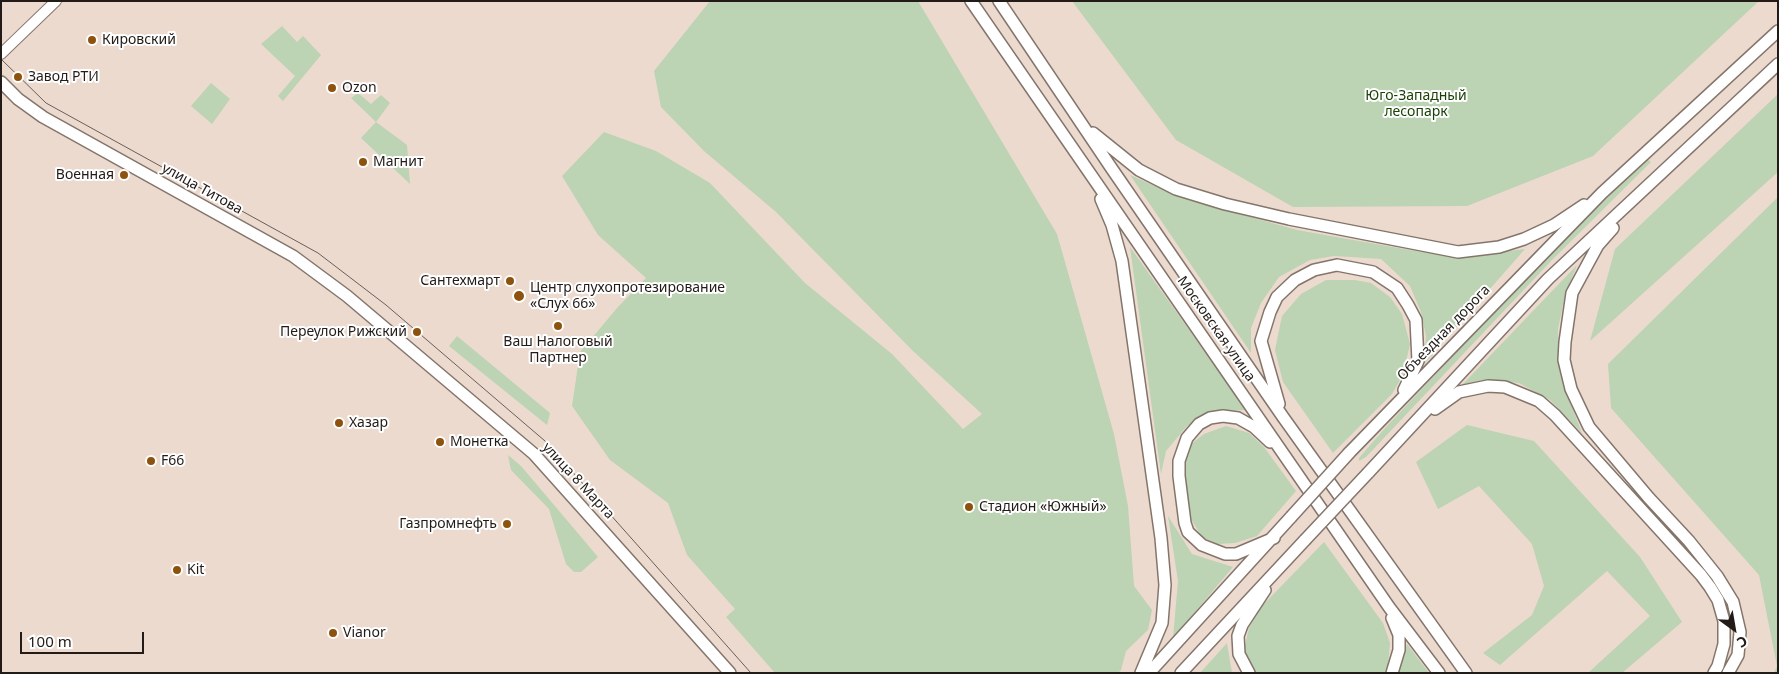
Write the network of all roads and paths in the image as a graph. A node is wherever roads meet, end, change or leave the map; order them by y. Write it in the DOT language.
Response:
graph roads {
  1 [pos="56,1"];
  2 [pos="971,1"];
  3 [pos="999,1"];
  4 [pos="1778,31"];
  5 [pos="1,54"];
  6 [pos="1778,64"];
  7 [pos="1,82"];
  8 [pos="1084,126"];
  9 [pos="1092,177"];
  10 [pos="1654,182"];
  11 [pos="1602,193"];
  12 [pos="385,328"];
  13 [pos="1394,406"];
  14 [pos="1283,416"];
  15 [pos="1410,428"];
  16 [pos="1283,452"];
  17 [pos="1274,538"];
  18 [pos="1285,560"];
  19 [pos="1388,607"];
  20 [pos="730,673"];
  21 [pos="1141,673"];
  22 [pos="1149,673"];
  23 [pos="1182,673"];
  24 [pos="1249,673"];
  25 [pos="1392,673"];
  26 [pos="1439,673"];
  27 [pos="1466,673"];
  28 [pos="1714,673"];
  29 [pos="1728,673"];
  1 -- 5 [label="street"];
  2 -- 9 [label="main road, Московская улица"];
  3 -- 8 [label="main road, Московская улица"];
  4 -- 11 [label="main road, Объездная дорога"];
  6 -- 10 [label="main road"];
  7 -- 12 [label="main road, улица Титова"];
  8 -- 11 [label="main road"];
  8 -- 14 [label="main road, Московская улица"];
  9 -- 16 [label="main road, Московская улица"];
  9 -- 21 [label="main road"];
  10 -- 15 [label="main road"];
  10 -- 29 [label="main road"];
  11 -- 13 [label="main road, Объездная дорога"];
  12 -- 20 [label="main road, улица 8 Марта"];
  13 -- 14 [label="main road"];
  13 -- 17 [label="main road, Объездная дорога, bridge"];
  14 -- 27 [label="main road, Московская улица"];
  15 -- 18 [label="main road, bridge"];
  15 -- 28 [label="main road"];
  16 -- 17 [label="main road"];
  16 -- 19 [label="main road, Московская улица"];
  17 -- 22 [label="main road, Объездная дорога"];
  18 -- 23 [label="main road"];
  18 -- 24 [label="main road"];
  19 -- 25 [label="main road"];
  19 -- 26 [label="main road, Московская улица"];
}
